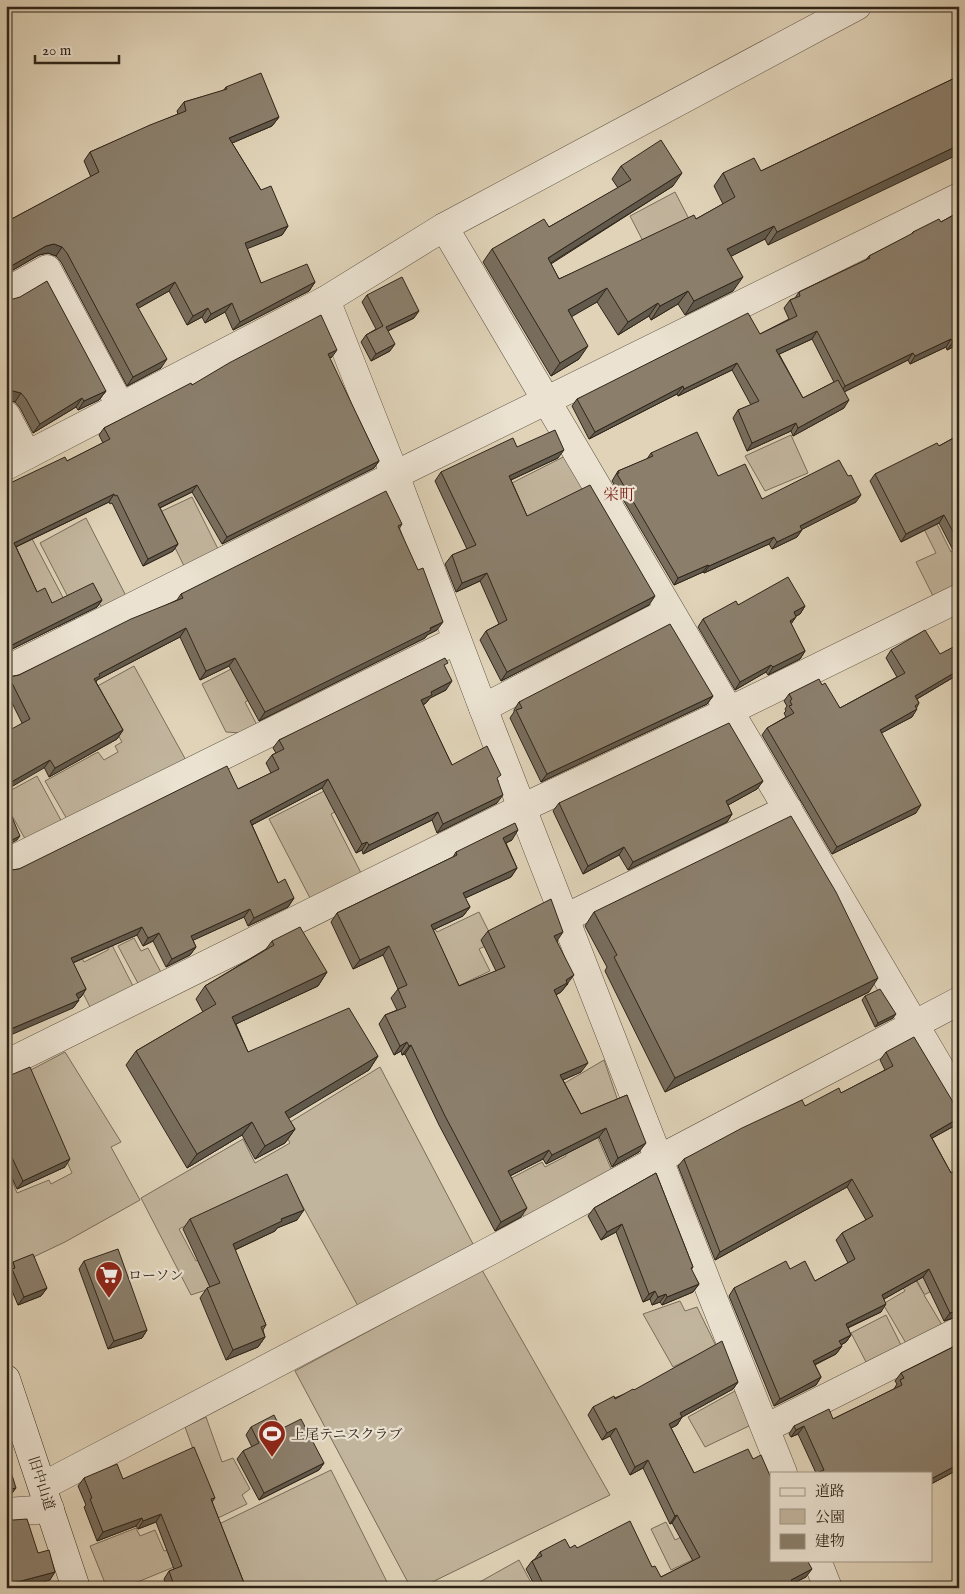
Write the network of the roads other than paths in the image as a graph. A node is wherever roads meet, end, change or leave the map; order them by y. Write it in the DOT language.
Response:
graph roads {
  1 [pos="857,6"];
  2 [pos="959,197"];
  3 [pos="444,227"];
  4 [pos="6,292"];
  5 [pos="326,300"];
  6 [pos="546,400"];
  7 [pos="121,407"];
  8 [pos="6,415"];
  9 [pos="17,460"];
  10 [pos="395,475"];
  11 [pos="959,598"];
  12 [pos="670,611"];
  13 [pos="457,640"];
  14 [pos="6,670"];
  15 [pos="484,708"];
  16 [pos="729,710"];
  17 [pos="522,808"];
  18 [pos="788,809"];
  19 [pos="6,863"];
  20 [pos="565,918"];
  21 [pos="959,1001"];
  22 [pos="916,1024"];
  23 [pos="6,1064"];
  24 [pos="959,1100"];
  25 [pos="659,1159"];
  26 [pos="959,1331"];
  27 [pos="6,1379"];
  28 [pos="766,1428"];
  29 [pos="784,1472"];
  30 [pos="46,1497"];
  31 [pos="6,1512"];
  32 [pos="818,1562"];
  33 [pos="76,1588"];
  34 [pos="828,1588"];
  1 -- 3 [label="street"];
  2 -- 6 [label="street"];
  3 -- 5 [label="street"];
  3 -- 6 [label="street"];
  4 -- 7 [label="street"];
  5 -- 7 [label="street"];
  5 -- 10 [label="street"];
  6 -- 10 [label="street"];
  6 -- 12 [label="street"];
  7 -- 9 [label="street"];
  8 -- 9 [label="street"];
  10 -- 13 [label="street"];
  10 -- 14 [label="street"];
  11 -- 16 [label="street"];
  12 -- 15 [label="street"];
  12 -- 16 [label="street"];
  13 -- 15 [label="street"];
  13 -- 19 [label="street"];
  15 -- 17 [label="street"];
  16 -- 17 [label="street"];
  16 -- 18 [label="street"];
  17 -- 20 [label="street"];
  17 -- 23 [label="street"];
  18 -- 20 [label="street"];
  18 -- 22 [label="street"];
  20 -- 25 [label="street"];
  21 -- 22 [label="street"];
  22 -- 24 [label="street"];
  22 -- 25 [label="street"];
  25 -- 28 [label="street"];
  25 -- 30 [label="street"];
  26 -- 28 [label="street"];
  27 -- 30 [label="street, 旧中山道"];
  28 -- 29 [label="street"];
  30 -- 31 [label="street"];
  30 -- 33 [label="street, 旧中山道"];
  32 -- 34 [label="street"];
}
